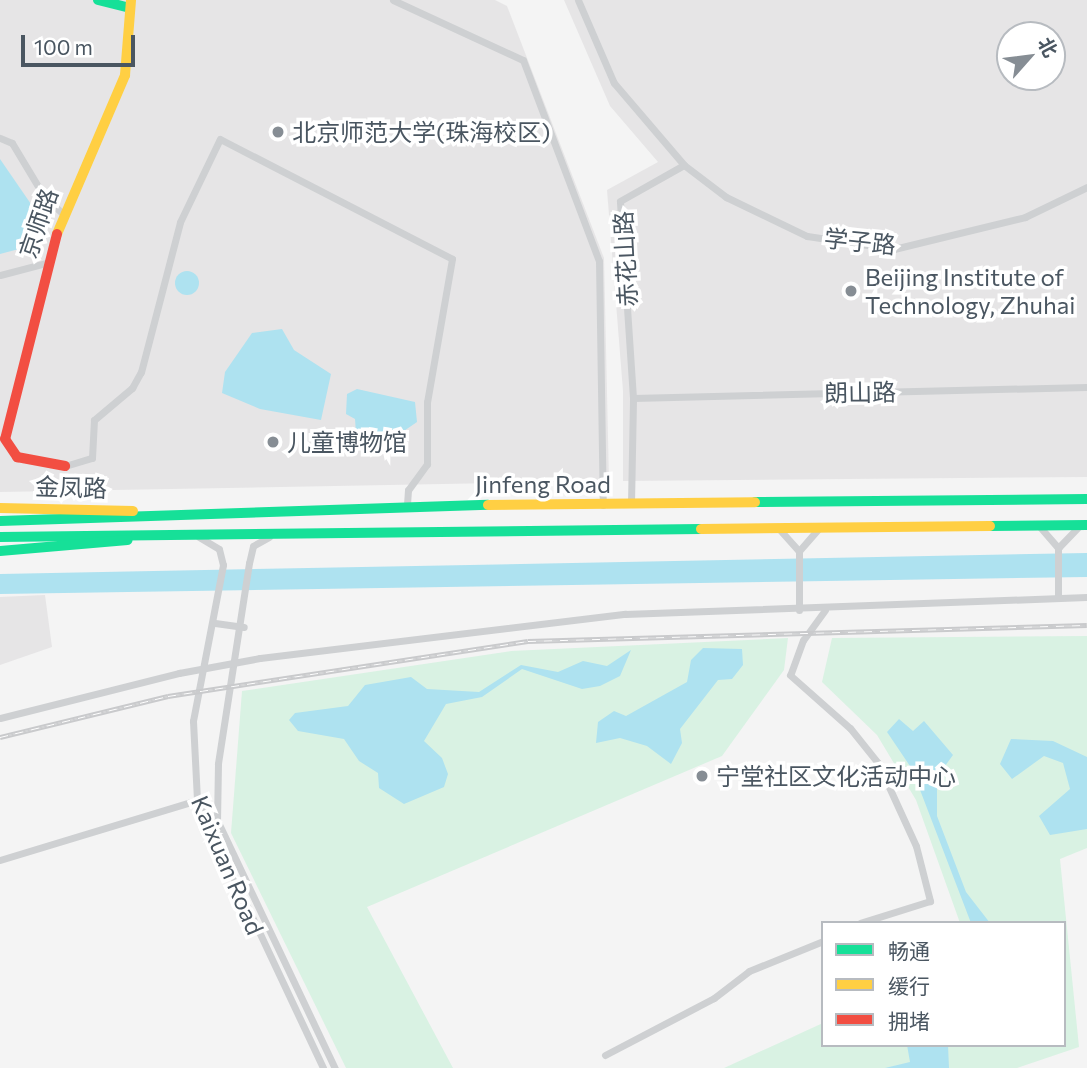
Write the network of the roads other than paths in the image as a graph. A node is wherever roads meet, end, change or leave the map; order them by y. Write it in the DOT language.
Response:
graph roads {
  1 [pos="98,0"];
  2 [pos="393,0"];
  3 [pos="578,0"];
  4 [pos="130,4"];
  5 [pos="0,138"];
  6 [pos="684,165"];
  7 [pos="1087,187"];
  8 [pos="62,213"];
  9 [pos="46,263"];
  10 [pos="0,275"];
  11 [pos="1087,387"];
  12 [pos="633,397"];
  13 [pos="65,466"];
  14 [pos="1087,499"];
  15 [pos="603,505"];
  16 [pos="631,505"];
  17 [pos="407,506"];
  18 [pos="0,508"];
  19 [pos="141,512"];
  20 [pos="0,521"];
  21 [pos="1036,525"];
  22 [pos="1083,525"];
  23 [pos="819,529"];
  24 [pos="780,530"];
  25 [pos="271,536"];
  26 [pos="0,537"];
  27 [pos="198,537"];
  28 [pos="135,539"];
  29 [pos="1058,550"];
  30 [pos="0,551"];
  31 [pos="799,551"];
  32 [pos="1058,597"];
  33 [pos="1087,597"];
  34 [pos="799,610"];
  35 [pos="825,610"];
  36 [pos="215,622"];
  37 [pos="244,627"];
  38 [pos="0,718"];
  39 [pos="197,800"];
  40 [pos="0,860"];
  41 [pos="866,921"];
  42 [pos="821,942"];
  43 [pos="605,1055"];
  44 [pos="323,1068"];
  45 [pos="335,1068"];
  1 -- 4 [label="main road"];
  2 -- 15 [label="street"];
  3 -- 6 [label="street"];
  4 -- 8 [label="main road, 京师路"];
  5 -- 8 [label="street"];
  6 -- 7 [label="street, 学子路"];
  6 -- 12 [label="street, 赤花山路"];
  8 -- 9 [label="main road, 京师路"];
  9 -- 10 [label="street"];
  9 -- 13 [label="main road, 京师路"];
  11 -- 12 [label="street, 朗山路"];
  12 -- 16 [label="street, 赤花山路"];
  13 -- 17 [label="street"];
  14 -- 16 [label="main road, Jinfeng Road"];
  15 -- 16 [label="main road, Jinfeng Road"];
  15 -- 17 [label="main road, Jinfeng Road"];
  17 -- 19 [label="main road, Jinfeng Road"];
  18 -- 19 [label="main road, 金凤路"];
  19 -- 20 [label="main road, Jinfeng Road"];
  21 -- 22 [label="main road, Jinfeng Road"];
  21 -- 23 [label="main road, Jinfeng Road"];
  21 -- 29 [label="street"];
  22 -- 29 [label="street"];
  23 -- 24 [label="main road, Jinfeng Road"];
  23 -- 31 [label="street"];
  24 -- 25 [label="main road, Jinfeng Road"];
  24 -- 31 [label="street"];
  25 -- 27 [label="main road, Jinfeng Road"];
  25 -- 37 [label="street, Kaixuan Road"];
  26 -- 28 [label="main road, Jinfeng Road"];
  27 -- 28 [label="main road, Jinfeng Road"];
  27 -- 36 [label="street, Kaixuan Road"];
  28 -- 30 [label="main road"];
  29 -- 32 [label="street"];
  31 -- 34 [label="street"];
  32 -- 33 [label="street"];
  32 -- 35 [label="street"];
  34 -- 35 [label="street"];
  34 -- 38 [label="street, bridge"];
  35 -- 41 [label="street"];
  36 -- 37 [label="street"];
  36 -- 39 [label="street, Kaixuan Road"];
  37 -- 45 [label="street, Kaixuan Road"];
  39 -- 40 [label="street"];
  39 -- 44 [label="street, Kaixuan Road"];
  42 -- 43 [label="street"];
}
